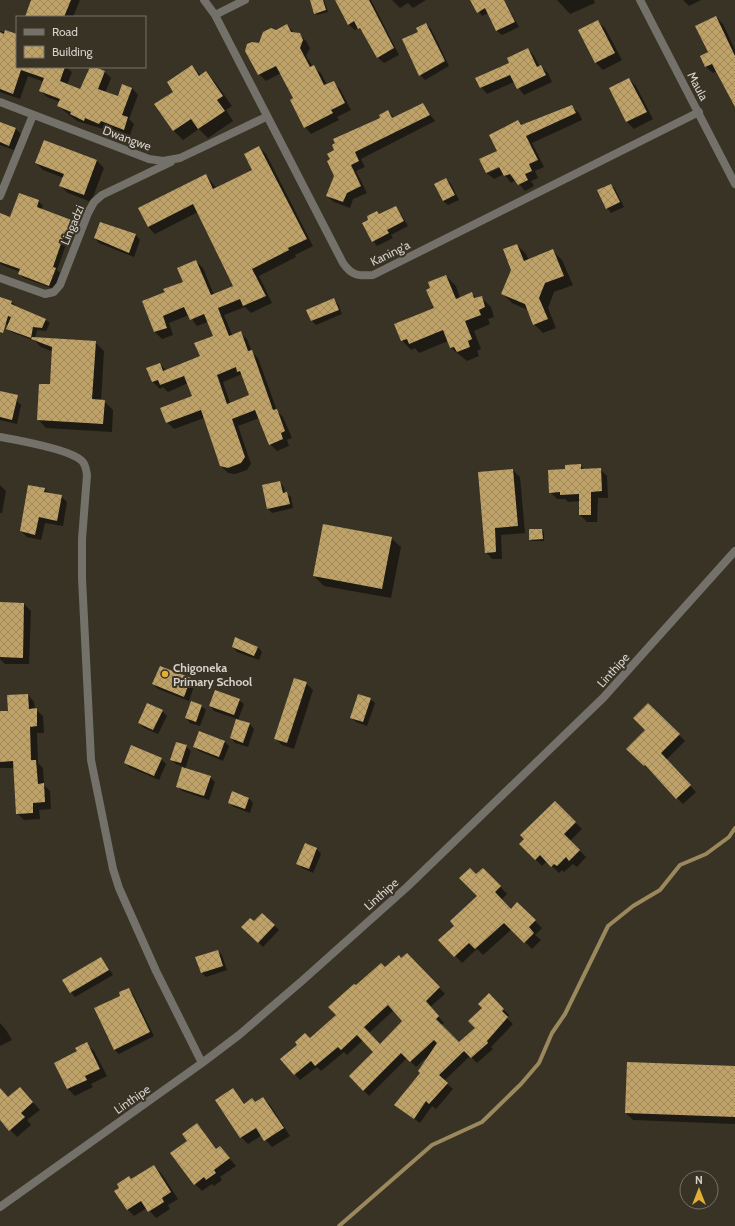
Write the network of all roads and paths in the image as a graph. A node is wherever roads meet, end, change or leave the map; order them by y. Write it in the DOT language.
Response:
graph roads {
  1 [pos="204,0"];
  2 [pos="245,0"];
  3 [pos="640,0"];
  4 [pos="215,15"];
  5 [pos="0,102"];
  6 [pos="698,112"];
  7 [pos="33,115"];
  8 [pos="266,117"];
  9 [pos="180,158"];
  10 [pos="735,184"];
  11 [pos="0,196"];
  12 [pos="0,278"];
  13 [pos="0,437"];
  14 [pos="735,551"];
  15 [pos="202,1063"];
  16 [pos="0,1207"];
  1 -- 4 [label="street"];
  2 -- 4 [label="street"];
  3 -- 6 [label="street, Maula"];
  4 -- 8 [label="street, Kaning'a"];
  5 -- 7 [label="street, Dwangwe"];
  6 -- 8 [label="street, Kaning'a"];
  6 -- 10 [label="street, Maula"];
  7 -- 9 [label="street, Dwangwe"];
  7 -- 11 [label="street"];
  8 -- 9 [label="street, Dwangwe"];
  9 -- 12 [label="street, Lingadzi"];
  13 -- 15 [label="street"];
  14 -- 15 [label="street, Linthipe"];
  15 -- 16 [label="street, Linthipe"];
}
